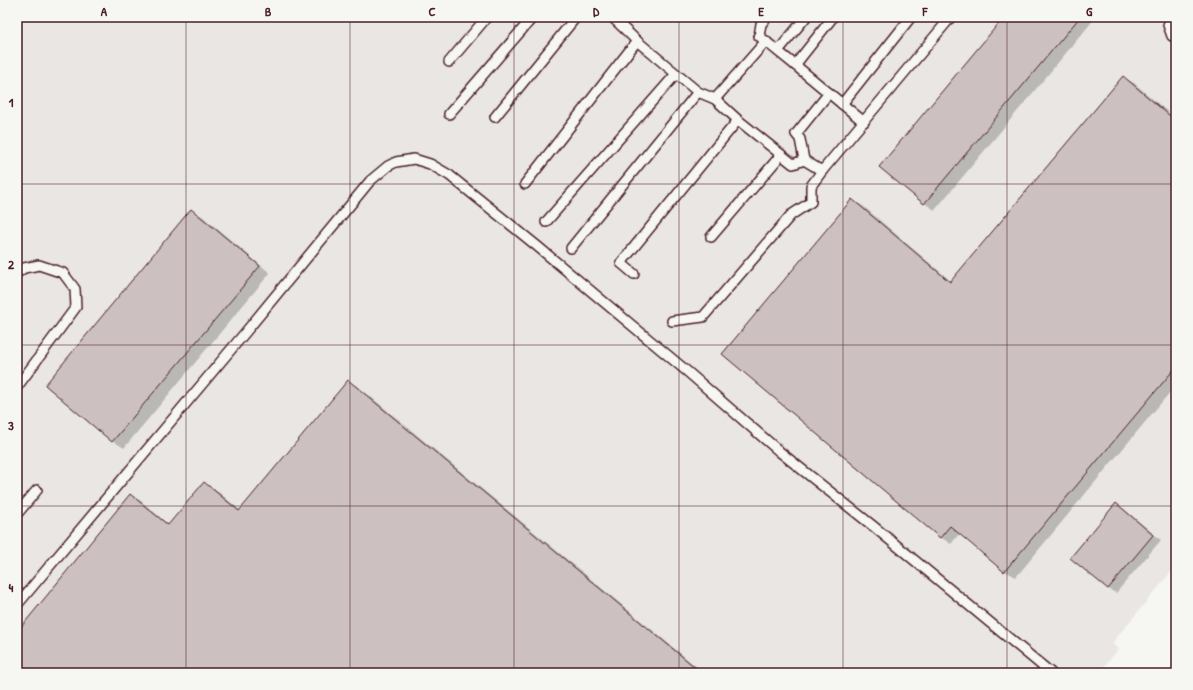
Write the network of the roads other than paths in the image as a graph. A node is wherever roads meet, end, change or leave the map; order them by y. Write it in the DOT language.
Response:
graph roads {
  1 [pos="487,17"];
  2 [pos="533,17"];
  3 [pos="576,17"];
  4 [pos="612,17"];
  5 [pos="767,17"];
  6 [pos="806,17"];
  7 [pos="834,17"];
  8 [pos="911,17"];
  9 [pos="951,17"];
  10 [pos="1171,17"];
  11 [pos="1172,36"];
  12 [pos="637,41"];
  13 [pos="766,41"];
  14 [pos="778,51"];
  15 [pos="449,62"];
  16 [pos="795,65"];
  17 [pos="676,74"];
  18 [pos="698,92"];
  19 [pos="829,93"];
  20 [pos="716,99"];
  21 [pos="842,104"];
  22 [pos="449,114"];
  23 [pos="495,117"];
  24 [pos="738,120"];
  25 [pos="864,122"];
  26 [pos="781,155"];
  27 [pos="804,160"];
  28 [pos="822,171"];
  29 [pos="526,184"];
  30 [pos="546,222"];
  31 [pos="711,237"];
  32 [pos="571,248"];
  33 [pos="17,273"];
  34 [pos="634,274"];
  35 [pos="672,321"];
  36 [pos="17,386"];
  37 [pos="37,490"];
  38 [pos="17,514"];
  39 [pos="17,605"];
  40 [pos="1051,673"];
  1 -- 15 [label="lane"];
  2 -- 22 [label="lane"];
  3 -- 23 [label="lane"];
  4 -- 12 [label="lane"];
  5 -- 13 [label="lane"];
  6 -- 14 [label="lane"];
  7 -- 16 [label="lane"];
  8 -- 21 [label="lane"];
  9 -- 25 [label="lane"];
  10 -- 11 [label="lane"];
  12 -- 17 [label="lane"];
  12 -- 29 [label="lane"];
  13 -- 14 [label="lane"];
  13 -- 20 [label="lane"];
  14 -- 16 [label="lane"];
  16 -- 19 [label="lane"];
  17 -- 18 [label="lane"];
  17 -- 30 [label="lane"];
  18 -- 20 [label="lane"];
  18 -- 32 [label="lane"];
  19 -- 21 [label="lane"];
  19 -- 27 [label="lane"];
  20 -- 24 [label="lane"];
  21 -- 25 [label="lane"];
  24 -- 26 [label="lane"];
  24 -- 34 [label="lane"];
  25 -- 28 [label="lane"];
  26 -- 27 [label="lane"];
  26 -- 31 [label="lane"];
  27 -- 28 [label="lane"];
  28 -- 35 [label="lane"];
  33 -- 36 [label="lane"];
  37 -- 38 [label="lane"];
  39 -- 40 [label="lane"];
}
